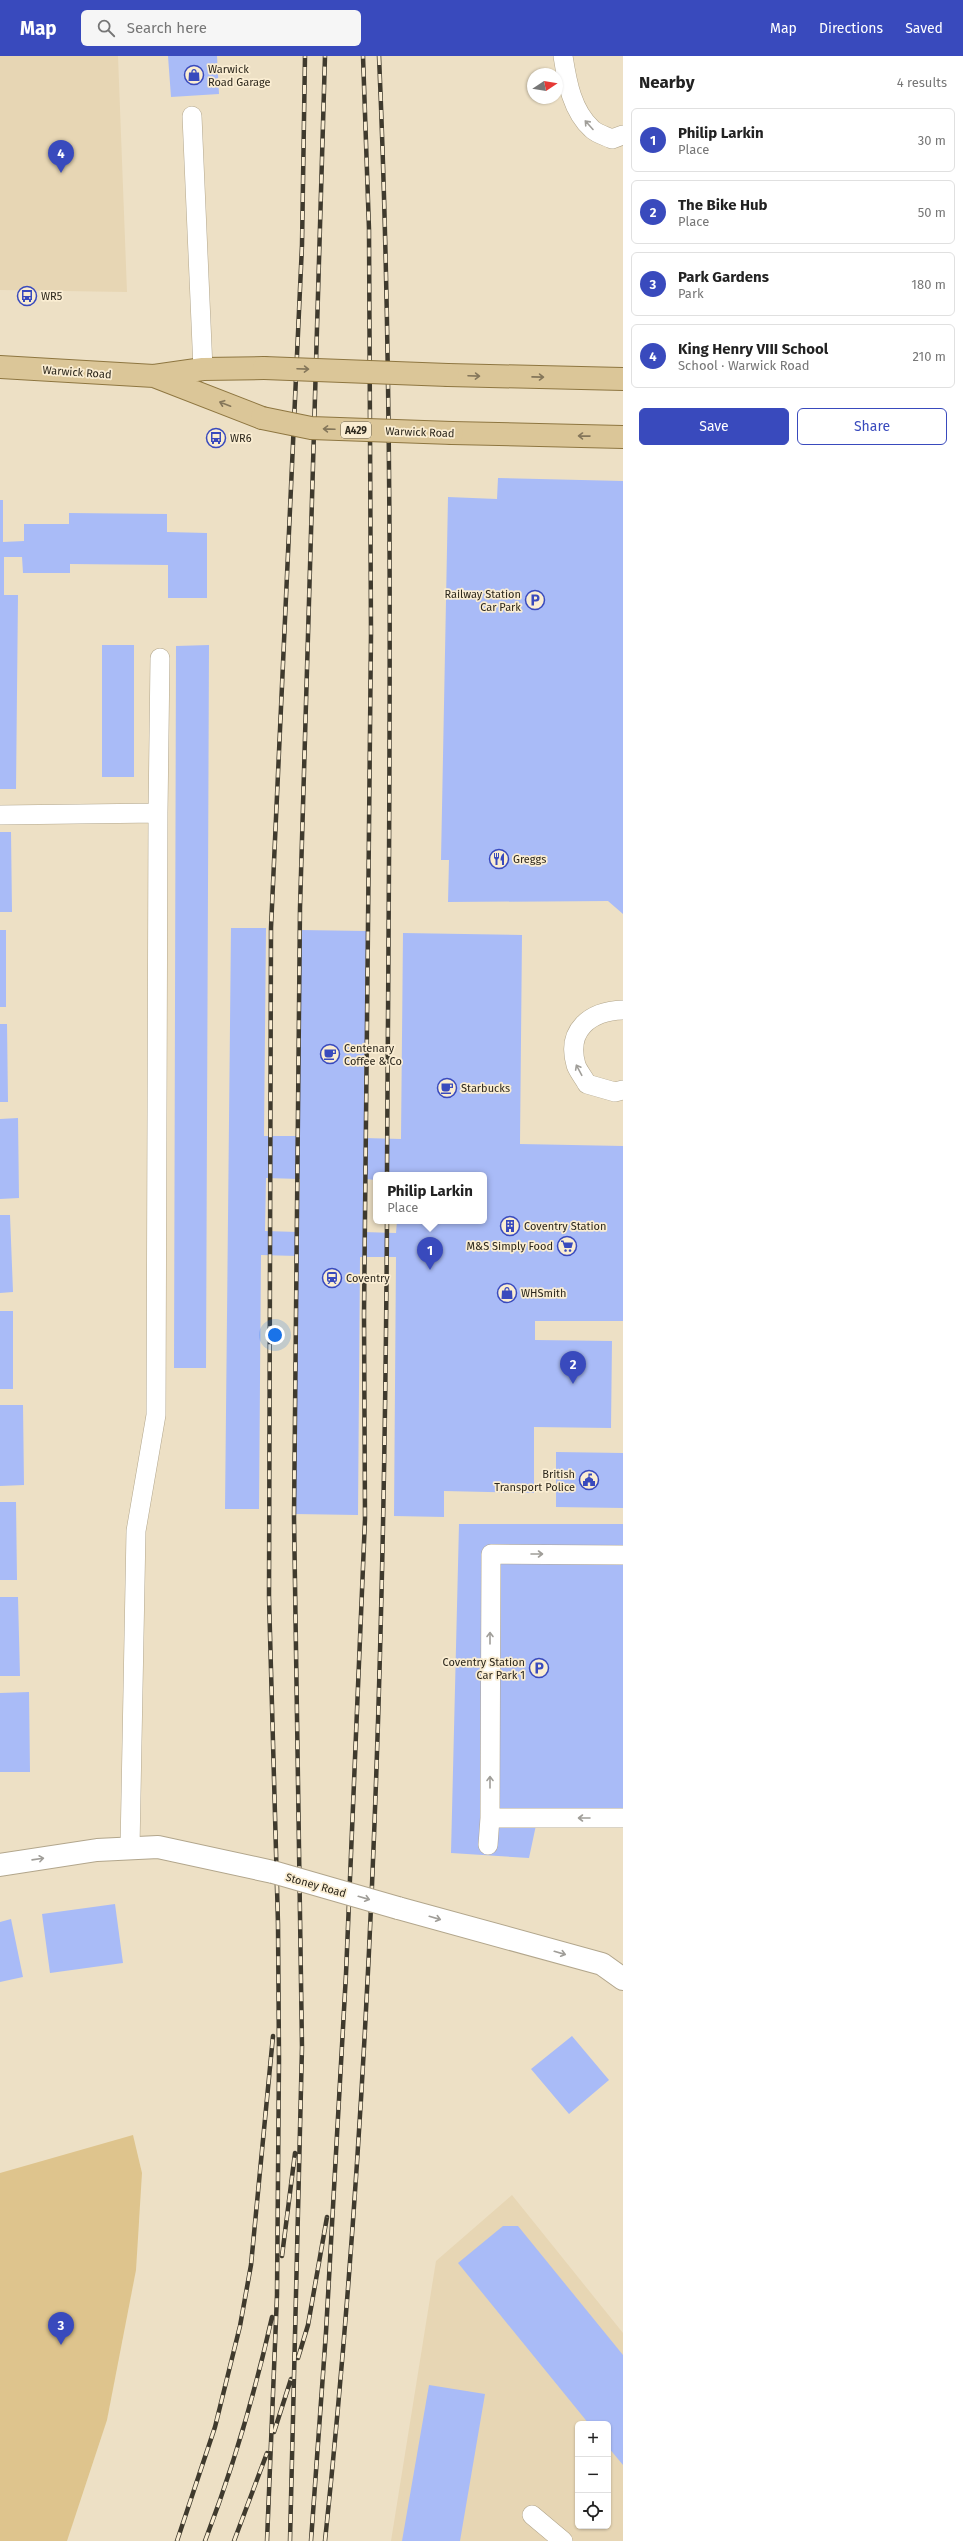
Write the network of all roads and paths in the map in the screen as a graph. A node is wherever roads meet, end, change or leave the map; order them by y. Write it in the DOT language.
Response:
graph roads {
  1 [pos="564,56"];
  2 [pos="192,116"];
  3 [pos="623,135"];
  4 [pos="0,367"];
  5 [pos="203,369"];
  6 [pos="154,376"];
  7 [pos="623,379"];
  8 [pos="623,437"];
  9 [pos="160,658"];
  10 [pos="158,813"];
  11 [pos="0,815"];
  12 [pos="623,1010"];
  13 [pos="623,1090"];
  14 [pos="623,1555"];
  15 [pos="490,1818"];
  16 [pos="623,1818"];
  17 [pos="488,1845"];
  18 [pos="130,1848"];
  19 [pos="0,1865"];
  20 [pos="623,1979"];
  21 [pos="532,2515"];
  22 [pos="563,2541"];
  3 -- 1 [label="lane, one-way"];
  2 -- 5 [label="lane"];
  4 -- 6 [label="main road, Warwick Road / A429"];
  5 -- 6 [label="main road, Warwick Road / A429"];
  5 -- 7 [label="main road, Warwick Road / A429, one-way, bridge"];
  8 -- 6 [label="main road, Warwick Road / A429, one-way, bridge"];
  9 -- 10 [label="lane"];
  10 -- 11 [label="lane"];
  10 -- 18 [label="lane"];
  13 -- 12 [label="lane, one-way"];
  15 -- 14 [label="lane, one-way"];
  16 -- 15 [label="lane, one-way"];
  15 -- 17 [label="lane"];
  19 -- 18 [label="street, Stoney Road, one-way"];
  18 -- 20 [label="street, Stoney Road, one-way, bridge"];
  21 -- 22 [label="lane"];
}
